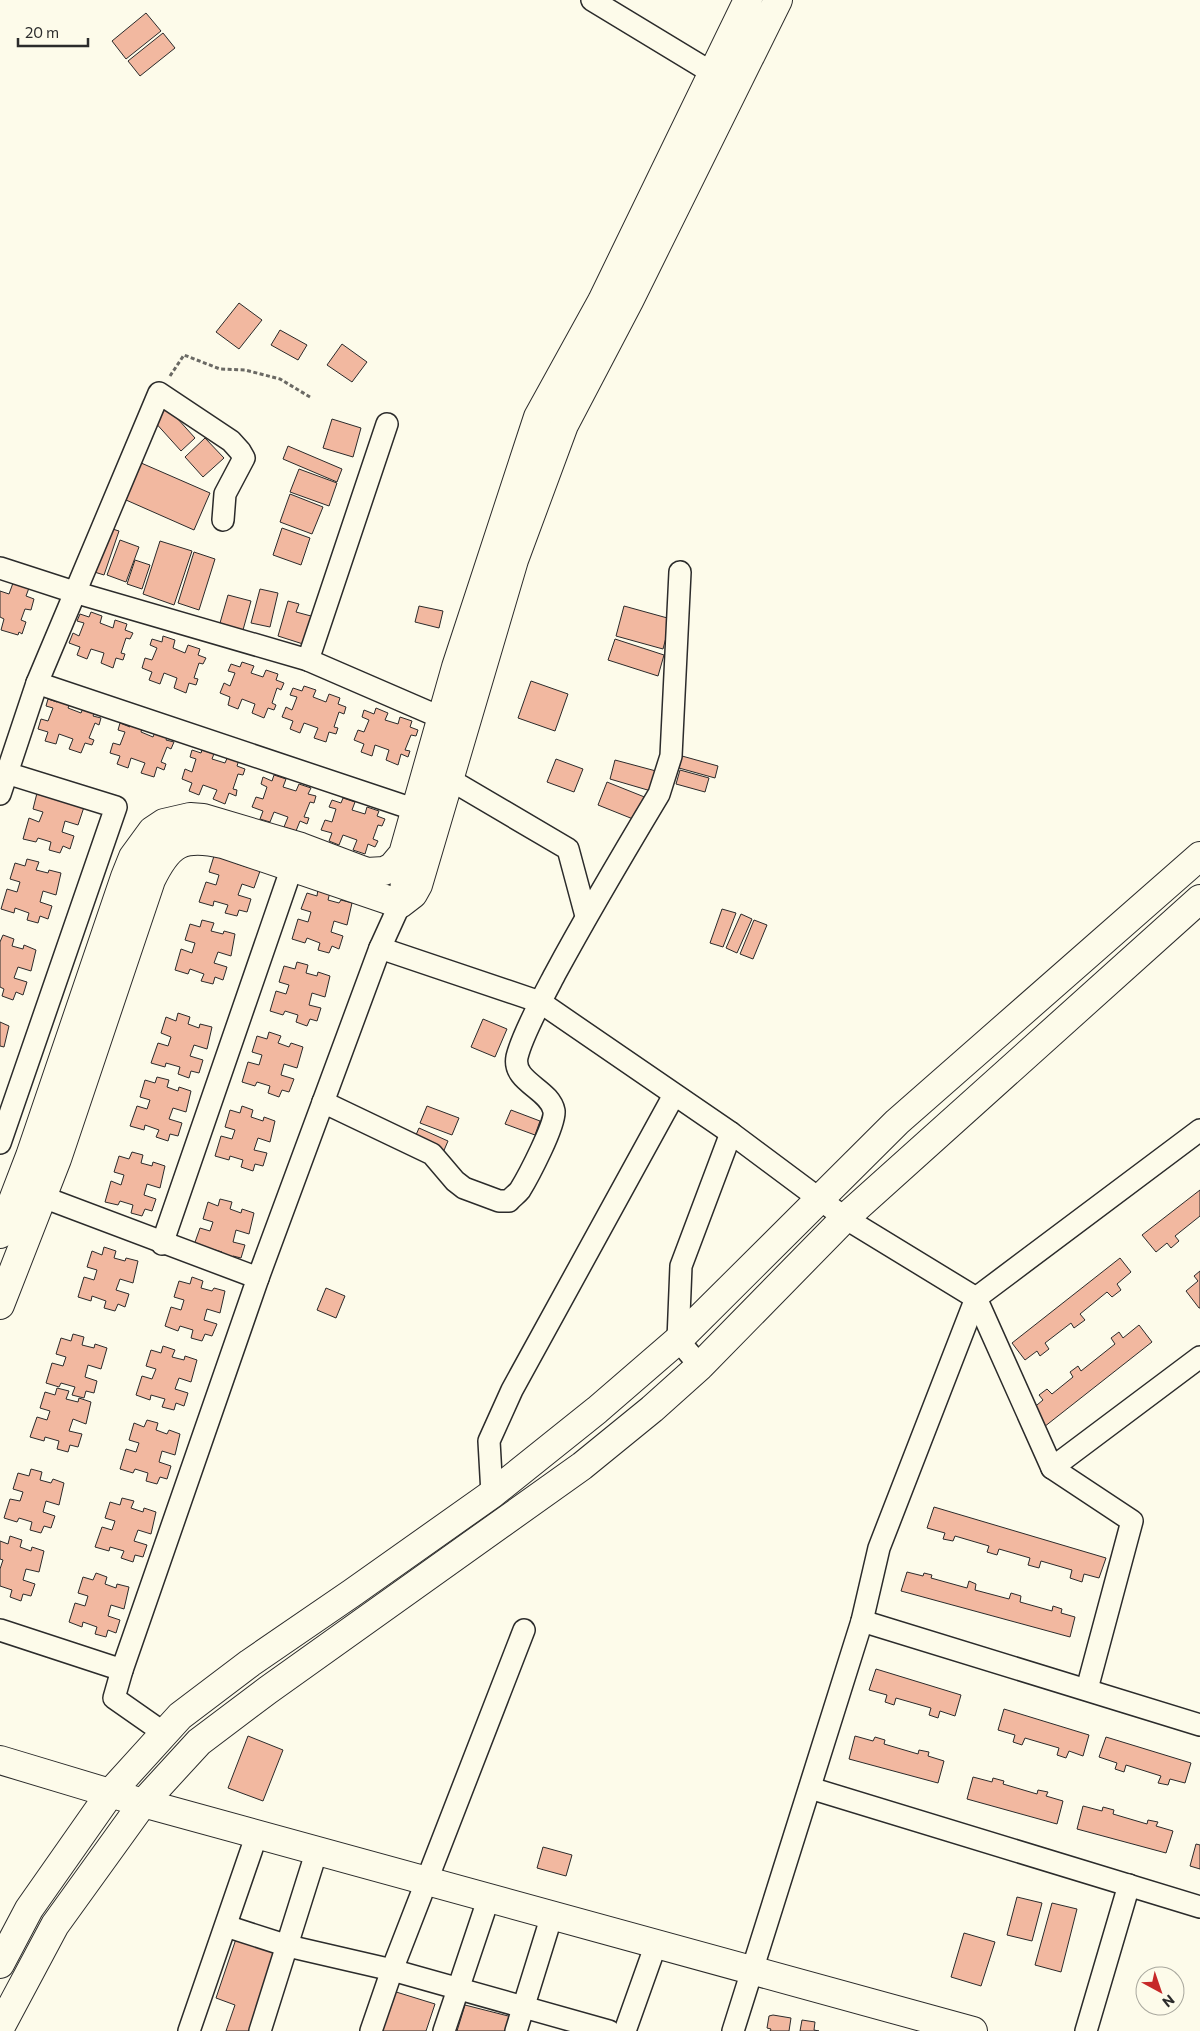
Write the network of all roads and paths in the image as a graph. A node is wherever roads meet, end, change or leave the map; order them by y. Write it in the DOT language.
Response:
graph roads {
  1 [pos="592,0"];
  2 [pos="748,0"];
  3 [pos="778,0"];
  4 [pos="711,74"];
  5 [pos="736,86"];
  6 [pos="159,393"];
  7 [pos="310,397"];
  8 [pos="387,424"];
  9 [pos="224,520"];
  10 [pos="0,568"];
  11 [pos="680,572"];
  12 [pos="74,592"];
  13 [pos="308,660"];
  14 [pos="37,683"];
  15 [pos="442,718"];
  16 [pos="4,772"];
  17 [pos="449,779"];
  18 [pos="0,794"];
  19 [pos="416,810"];
  20 [pos="403,854"];
  21 [pos="1200,856"];
  22 [pos="292,866"];
  23 [pos="1200,899"];
  24 [pos="400,904"];
  25 [pos="586,916"];
  26 [pos="380,948"];
  27 [pos="540,1002"];
  28 [pos="674,1095"];
  29 [pos="323,1102"];
  30 [pos="1200,1130"];
  31 [pos="731,1132"];
  32 [pos="0,1143"];
  33 [pos="43,1197"];
  34 [pos="818,1199"];
  35 [pos="6,1203"];
  36 [pos="845,1218"];
  37 [pos="0,1234"];
  38 [pos="162,1244"];
  39 [pos="258,1278"];
  40 [pos="976,1298"];
  41 [pos="0,1305"];
  42 [pos="678,1340"];
  43 [pos="1200,1357"];
  44 [pos="700,1366"];
  45 [pos="1052,1468"];
  46 [pos="492,1494"];
  47 [pos="862,1622"];
  48 [pos="0,1630"];
  49 [pos="524,1630"];
  50 [pos="122,1670"];
  51 [pos="1087,1689"];
  52 [pos="188,1711"];
  53 [pos="1200,1725"];
  54 [pos="164,1733"];
  55 [pos="207,1736"];
  56 [pos="0,1760"];
  57 [pos="810,1788"];
  58 [pos="112,1792"];
  59 [pos="143,1803"];
  60 [pos="257,1834"];
  61 [pos="317,1850"];
  62 [pos="428,1880"];
  63 [pos="1129,1885"];
  64 [pos="489,1897"];
  65 [pos="1200,1907"];
  66 [pos="552,1914"];
  67 [pos="226,1926"];
  68 [pos="656,1944"];
  69 [pos="288,1946"];
  70 [pos="0,1964"];
  71 [pos="392,1970"];
  72 [pos="751,1970"];
  73 [pos="458,1989"];
  74 [pos="522,2007"];
  75 [pos="0,2028"];
  76 [pos="189,2031"];
  77 [pos="260,2031"];
  78 [pos="371,2031"];
  79 [pos="444,2031"];
  80 [pos="516,2031"];
  81 [pos="609,2031"];
  82 [pos="625,2031"];
  83 [pos="733,2031"];
  84 [pos="973,2031"];
  85 [pos="1086,2031"];
  1 -- 4 [label="street"];
  2 -- 4 [label="main road"];
  3 -- 5 [label="main road"];
  4 -- 5 [label="street"];
  4 -- 15 [label="main road"];
  5 -- 17 [label="main road"];
  6 -- 7 [label="path"];
  6 -- 9 [label="street"];
  6 -- 12 [label="street"];
  8 -- 13 [label="street"];
  10 -- 12 [label="street"];
  11 -- 25 [label="street"];
  12 -- 13 [label="street"];
  12 -- 14 [label="street"];
  13 -- 15 [label="street"];
  14 -- 16 [label="street"];
  14 -- 19 [label="street"];
  15 -- 19 [label="main road"];
  16 -- 18 [label="street"];
  16 -- 32 [label="street"];
  17 -- 24 [label="main road"];
  17 -- 25 [label="street"];
  19 -- 20 [label="main road"];
  20 -- 24 [label="street"];
  20 -- 35 [label="main road"];
  21 -- 34 [label="main road"];
  22 -- 24 [label="main road"];
  22 -- 33 [label="main road"];
  22 -- 38 [label="street"];
  23 -- 36 [label="main road"];
  24 -- 26 [label="street"];
  25 -- 27 [label="street"];
  26 -- 27 [label="street"];
  26 -- 29 [label="street"];
  27 -- 28 [label="street"];
  27 -- 29 [label="street"];
  28 -- 31 [label="street"];
  28 -- 46 [label="street"];
  29 -- 39 [label="street"];
  30 -- 40 [label="street"];
  31 -- 34 [label="street"];
  31 -- 42 [label="street"];
  33 -- 38 [label="street"];
  33 -- 41 [label="main road"];
  34 -- 36 [label="street"];
  34 -- 42 [label="main road"];
  35 -- 37 [label="main road"];
  36 -- 40 [label="street"];
  36 -- 44 [label="main road"];
  38 -- 39 [label="street"];
  39 -- 50 [label="street"];
  40 -- 45 [label="street"];
  40 -- 47 [label="street"];
  42 -- 44 [label="street"];
  42 -- 46 [label="main road"];
  43 -- 45 [label="street"];
  44 -- 55 [label="main road"];
  45 -- 51 [label="street"];
  46 -- 52 [label="main road"];
  47 -- 51 [label="street"];
  47 -- 57 [label="street"];
  48 -- 50 [label="street"];
  49 -- 62 [label="street"];
  50 -- 54 [label="street"];
  51 -- 53 [label="street"];
  52 -- 54 [label="main road"];
  52 -- 55 [label="street"];
  54 -- 58 [label="main road"];
  55 -- 59 [label="main road"];
  56 -- 58 [label="main road"];
  57 -- 63 [label="street"];
  57 -- 72 [label="street"];
  58 -- 59 [label="main road"];
  58 -- 70 [label="main road"];
  59 -- 60 [label="main road"];
  59 -- 75 [label="main road"];
  60 -- 61 [label="main road"];
  60 -- 67 [label="street"];
  61 -- 62 [label="main road"];
  61 -- 69 [label="street"];
  62 -- 64 [label="main road"];
  62 -- 71 [label="street"];
  63 -- 65 [label="street"];
  63 -- 85 [label="street"];
  64 -- 66 [label="main road"];
  64 -- 73 [label="street"];
  66 -- 68 [label="main road"];
  66 -- 74 [label="street"];
  67 -- 69 [label="street"];
  67 -- 76 [label="street"];
  68 -- 72 [label="main road"];
  68 -- 82 [label="street"];
  69 -- 71 [label="street"];
  69 -- 77 [label="street"];
  71 -- 73 [label="street"];
  71 -- 78 [label="street"];
  72 -- 83 [label="street"];
  72 -- 84 [label="main road"];
  73 -- 74 [label="street"];
  73 -- 79 [label="street"];
  74 -- 80 [label="street"];
  74 -- 81 [label="street"];
}
